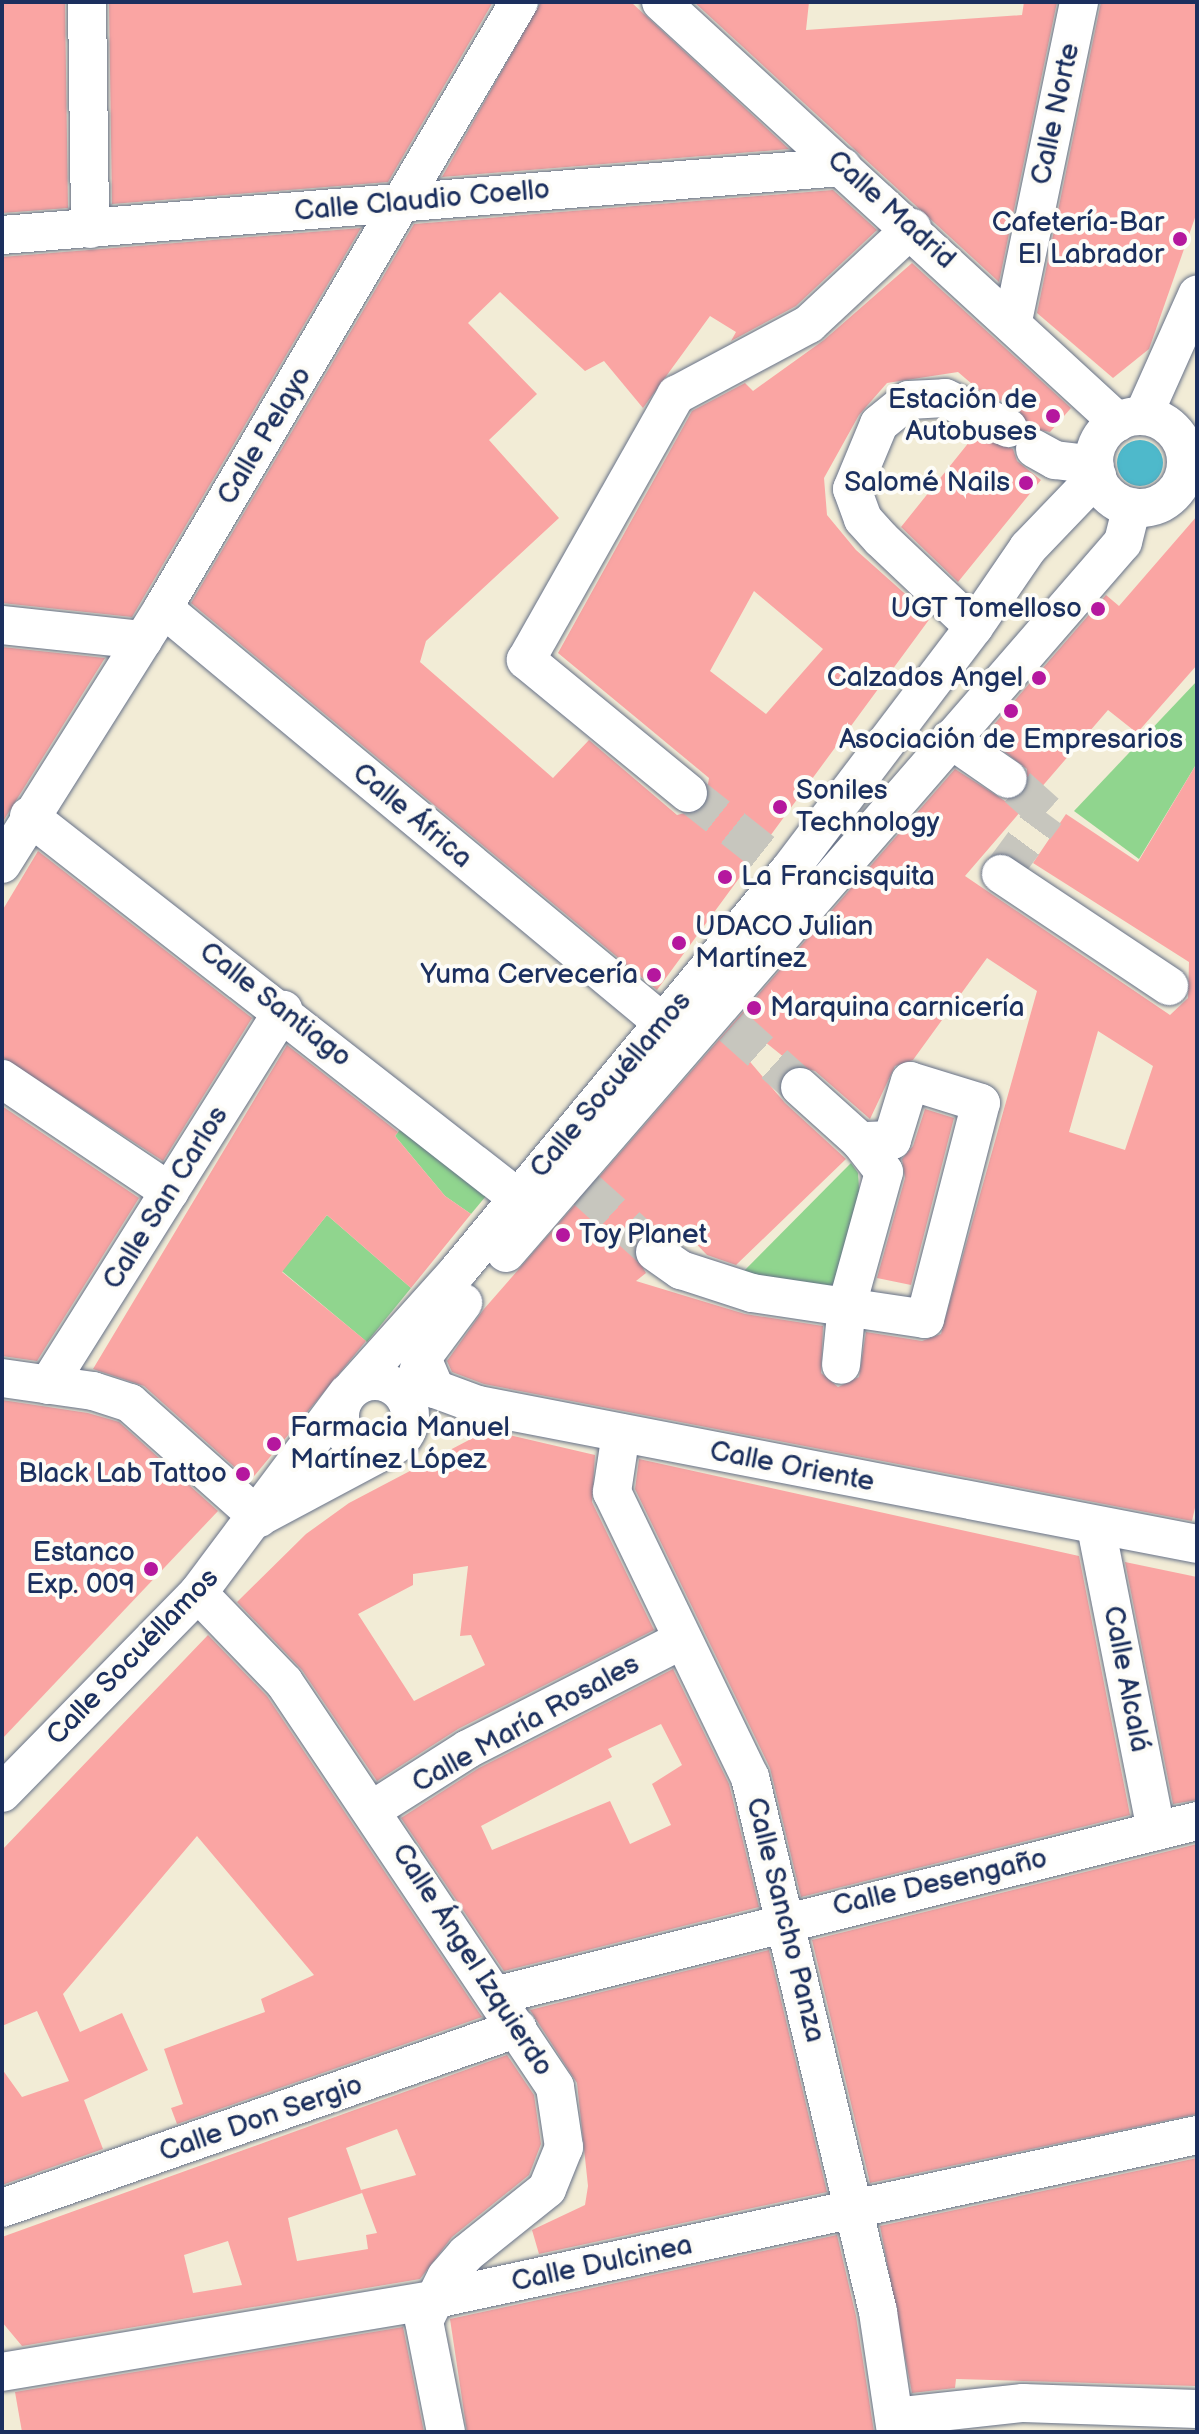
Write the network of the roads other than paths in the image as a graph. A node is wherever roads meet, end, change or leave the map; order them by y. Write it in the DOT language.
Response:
graph roads {
  1 [pos="87,2"];
  2 [pos="519,2"];
  3 [pos="661,2"];
  4 [pos="1079,2"];
  5 [pos="842,167"];
  6 [pos="405,202"];
  7 [pos="912,228"];
  8 [pos="90,229"];
  9 [pos="2,235"];
  10 [pos="1197,295"];
  11 [pos="1013,321"];
  12 [pos="1162,428"];
  13 [pos="1096,470"];
  14 [pos="1189,494"];
  15 [pos="1132,507"];
  16 [pos="153,624"];
  17 [pos="2,625"];
  18 [pos="974,627"];
  19 [pos="950,739"];
  20 [pos="1008,779"];
  21 [pos="688,793"];
  22 [pos="29,816"];
  23 [pos="2,864"];
  24 [pos="1001,874"];
  25 [pos="1169,986"];
  26 [pos="283,1010"];
  27 [pos="663,1023"];
  28 [pos="2,1079"];
  29 [pos="800,1087"];
  30 [pos="860,1141"];
  31 [pos="170,1192"];
  32 [pos="518,1198"];
  33 [pos="655,1252"];
  34 [pos="847,1305"];
  35 [pos="422,1358"];
  36 [pos="841,1365"];
  37 [pos="2,1378"];
  38 [pos="48,1385"];
  39 [pos="350,1391"];
  40 [pos="409,1404"];
  41 [pos="478,1405"];
  42 [pos="621,1433"];
  43 [pos="389,1448"];
  44 [pos="259,1518"];
  45 [pos="1096,1527"];
  46 [pos="1197,1544"];
  47 [pos="198,1593"];
  48 [pos="682,1640"];
  49 [pos="2,1793"];
  50 [pos="372,1810"];
  51 [pos="1197,1821"];
  52 [pos="1156,1831"];
  53 [pos="787,1919"];
  54 [pos="498,1995"];
  55 [pos="518,2028"];
  56 [pos="1197,2135"];
  57 [pos="2,2208"];
  58 [pos="853,2213"];
  59 [pos="436,2299"];
  60 [pos="2,2372"];
  61 [pos="1197,2409"];
  62 [pos="895,2424"];
  63 [pos="446,2432"];
  1 -- 8 [label="street"];
  2 -- 6 [label="street, Calle Pelayo"];
  3 -- 5 [label="street, Calle Madrid"];
  4 -- 11 [label="street, Calle Norte"];
  5 -- 6 [label="street, Calle Claudio Coello"];
  5 -- 7 [label="street, Calle Madrid"];
  6 -- 8 [label="street, Calle Claudio Coello"];
  6 -- 16 [label="street, Calle Pelayo"];
  7 -- 11 [label="street, Calle Madrid"];
  7 -- 21 [label="street"];
  8 -- 9 [label="street, Calle Claudio Coello"];
  10 -- 12 [label="street, Calle Socuéllamos"];
  11 -- 12 [label="street, Calle Madrid"];
  12 -- 13 [label="street, Calle Socuéllamos"];
  12 -- 14 [label="street"];
  13 -- 15 [label="street"];
  13 -- 18 [label="street, Calle Socuéllamos"];
  13 -- 18 [label="street"];
  14 -- 15 [label="street"];
  15 -- 19 [label="street, Calle Socuéllamos"];
  16 -- 17 [label="street"];
  16 -- 22 [label="street, Calle Pelayo"];
  16 -- 27 [label="street, Calle África"];
  18 -- 27 [label="street, Calle Socuéllamos"];
  19 -- 20 [label="street"];
  19 -- 35 [label="street, Calle Socuéllamos"];
  22 -- 23 [label="street, Calle Pelayo"];
  22 -- 26 [label="street, Calle Santiago"];
  24 -- 25 [label="street"];
  26 -- 31 [label="street, Calle San Carlos"];
  26 -- 32 [label="street, Calle Santiago"];
  27 -- 32 [label="street, Calle Socuéllamos"];
  28 -- 31 [label="street"];
  29 -- 30 [label="street"];
  30 -- 34 [label="street"];
  30 -- 34 [label="street"];
  31 -- 38 [label="street, Calle San Carlos"];
  32 -- 39 [label="street, Calle Socuéllamos"];
  33 -- 34 [label="street"];
  34 -- 36 [label="street"];
  35 -- 40 [label="street, Calle Socuéllamos"];
  35 -- 41 [label="street, Calle Oriente"];
  37 -- 38 [label="street"];
  38 -- 44 [label="street"];
  39 -- 40 [label="street"];
  39 -- 43 [label="street"];
  39 -- 44 [label="street, Calle Socuéllamos"];
  40 -- 43 [label="street"];
  41 -- 42 [label="street, Calle Oriente"];
  41 -- 43 [label="street"];
  42 -- 45 [label="street, Calle Oriente"];
  42 -- 48 [label="street, Calle Sancho Panza"];
  43 -- 44 [label="street, Calle Socuéllamos"];
  44 -- 47 [label="street, Calle Socuéllamos"];
  45 -- 46 [label="street, Calle Oriente"];
  45 -- 52 [label="street, Calle Alcalá"];
  47 -- 49 [label="street, Calle Socuéllamos"];
  47 -- 50 [label="street, Calle Ángel Izquierdo"];
  48 -- 50 [label="street, Calle María Rosales"];
  48 -- 53 [label="street, Calle Sancho Panza"];
  50 -- 54 [label="street, Calle Ángel Izquierdo"];
  51 -- 52 [label="street, Calle Desengaño"];
  52 -- 53 [label="street, Calle Desengaño"];
  53 -- 54 [label="street, Calle Desengaño"];
  53 -- 58 [label="street, Calle Sancho Panza"];
  54 -- 55 [label="street, Calle Ángel Izquierdo"];
  55 -- 57 [label="street, Calle Don Sergio"];
  55 -- 59 [label="street, Calle Ángel Izquierdo"];
  56 -- 58 [label="street, Calle Dulcinea"];
  58 -- 59 [label="street, Calle Dulcinea"];
  58 -- 62 [label="street, Calle Sancho Panza"];
  59 -- 60 [label="street, Calle Dulcinea"];
  59 -- 63 [label="street, Calle Ángel Izquierdo"];
  61 -- 62 [label="street"];
}
